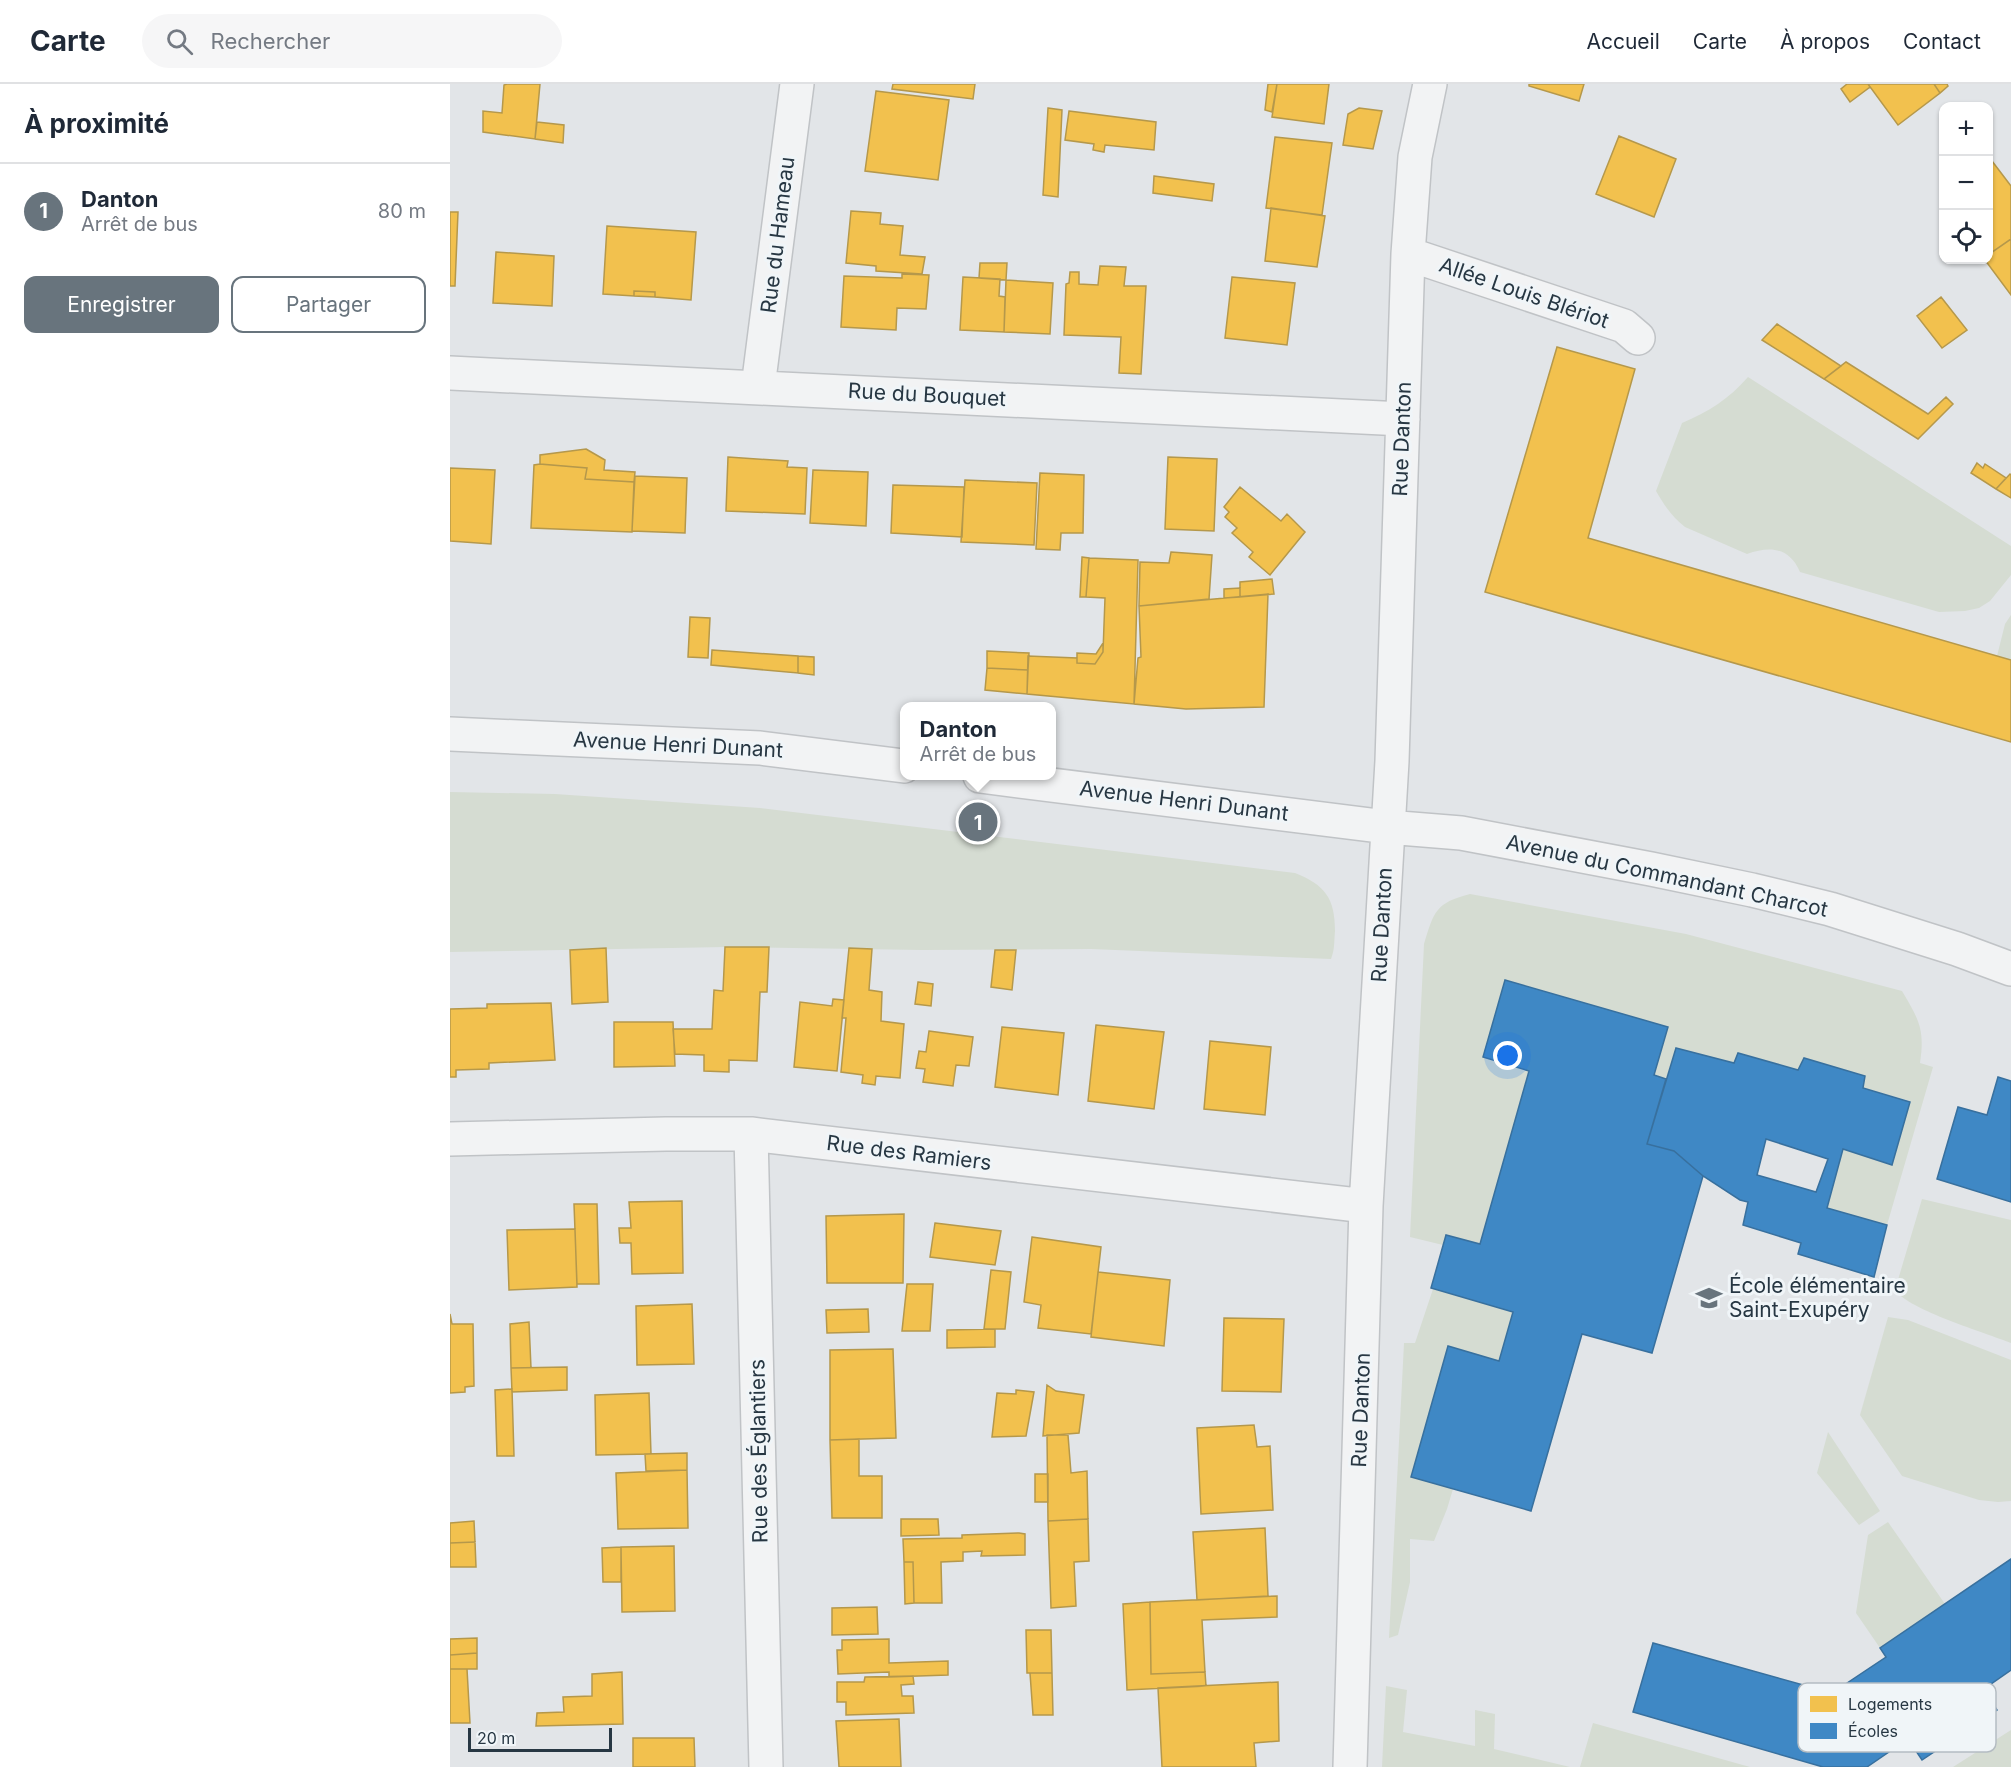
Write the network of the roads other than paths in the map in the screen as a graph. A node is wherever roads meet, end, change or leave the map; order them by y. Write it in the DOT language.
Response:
graph roads {
  1 [pos="797,84"];
  2 [pos="1430,84"];
  3 [pos="1408,254"];
  4 [pos="1638,338"];
  5 [pos="450,374"];
  6 [pos="758,387"];
  7 [pos="1403,419"];
  8 [pos="450,734"];
  9 [pos="900,766"];
  10 [pos="1012,780"];
  11 [pos="1387,827"];
  12 [pos="2011,969"];
  13 [pos="751,1134"];
  14 [pos="450,1139"];
  15 [pos="1366,1206"];
  16 [pos="766,1767"];
  17 [pos="1350,1767"];
  1 -- 6 [label="street, Rue du Hameau"];
  2 -- 3 [label="street, Rue Danton"];
  3 -- 4 [label="street, Allée Louis Blériot"];
  3 -- 7 [label="street, Rue Danton"];
  5 -- 6 [label="street, Rue du Bouquet"];
  6 -- 7 [label="street, Rue du Bouquet"];
  7 -- 11 [label="street, Rue Danton"];
  8 -- 9 [label="street, Avenue Henri Dunant"];
  10 -- 11 [label="street, Avenue Henri Dunant"];
  11 -- 12 [label="street, Avenue du Commandant Charcot"];
  11 -- 15 [label="street, Rue Danton"];
  13 -- 14 [label="street, Rue des Ramiers"];
  13 -- 15 [label="street, Rue des Ramiers"];
  13 -- 16 [label="street, Rue des Églantiers"];
  15 -- 17 [label="street, Rue Danton"];
}
